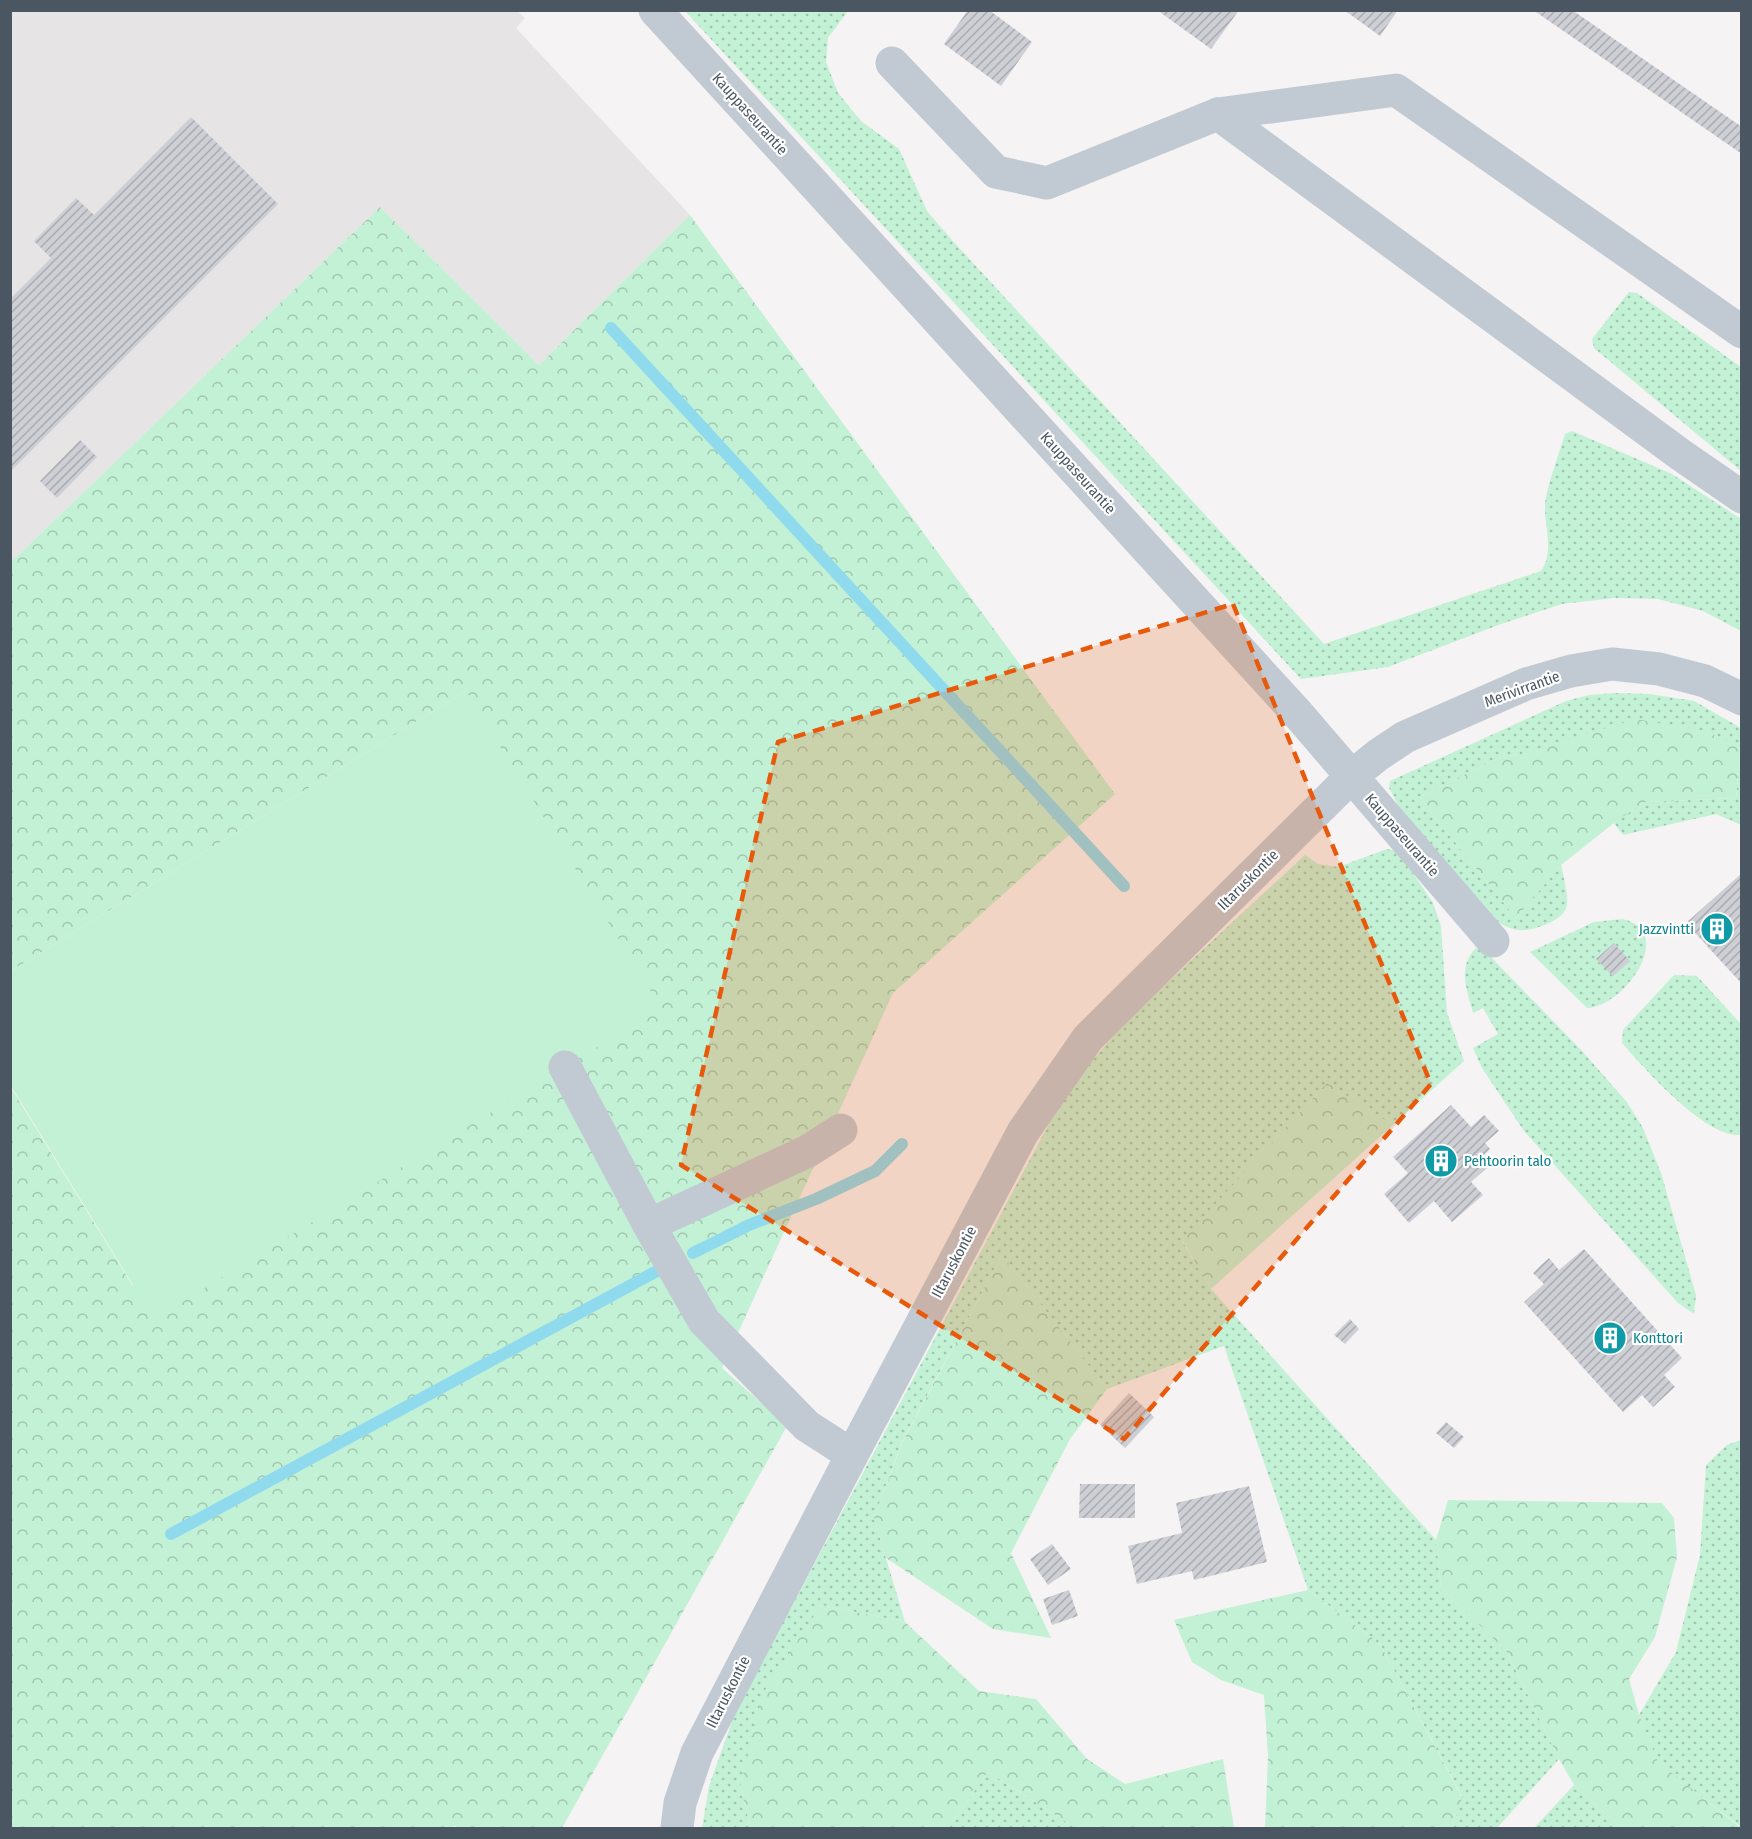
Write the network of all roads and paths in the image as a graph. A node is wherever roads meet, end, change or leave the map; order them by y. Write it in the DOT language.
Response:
graph roads {
  1 [pos="656,10"];
  2 [pos="892,63"];
  3 [pos="1218,114"];
  4 [pos="1742,332"];
  5 [pos="1742,497"];
  6 [pos="1742,699"];
  7 [pos="1352,777"];
  8 [pos="1493,941"];
  9 [pos="565,1067"];
  10 [pos="841,1130"];
  11 [pos="649,1224"];
  12 [pos="852,1455"];
  13 [pos="677,1828"];
  1 -- 7 [label="street, Kauppaseurantie"];
  2 -- 3 [label="street"];
  3 -- 4 [label="street"];
  3 -- 5 [label="street"];
  6 -- 7 [label="street, Merivirrantie"];
  7 -- 8 [label="street, Kauppaseurantie"];
  7 -- 12 [label="street, Iltaruskontie"];
  9 -- 11 [label="street"];
  10 -- 11 [label="street"];
  11 -- 12 [label="street"];
  12 -- 13 [label="street, Iltaruskontie"];
}
